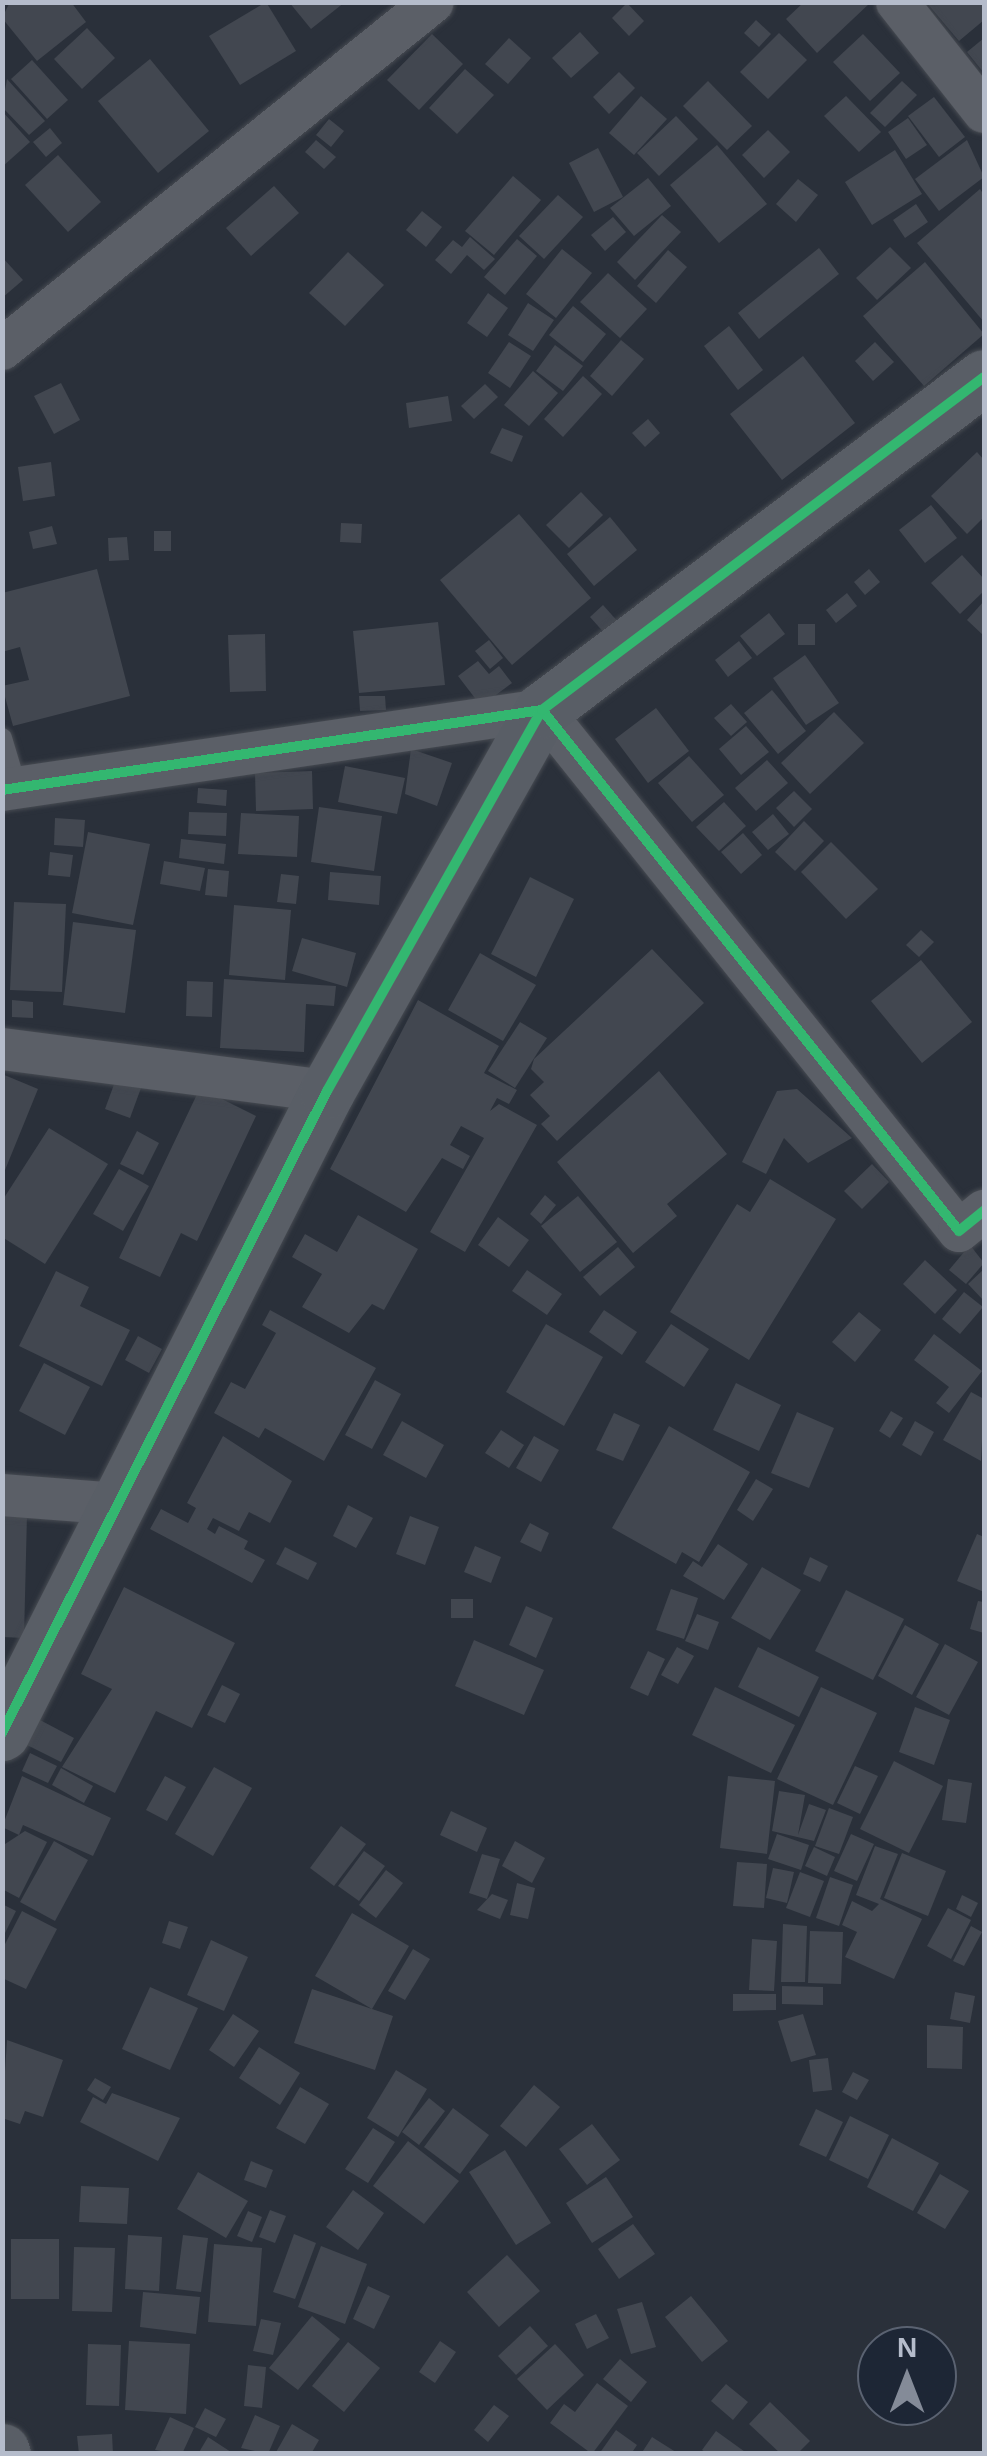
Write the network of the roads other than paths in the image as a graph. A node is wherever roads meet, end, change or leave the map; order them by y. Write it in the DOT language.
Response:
graph roads {
  1 [pos="433,2"];
  2 [pos="897,2"];
  3 [pos="984,112"];
  4 [pos="2,349"];
  5 [pos="984,376"];
  6 [pos="542,710"];
  7 [pos="2,738"];
  8 [pos="10,789"];
  9 [pos="2,1048"];
  10 [pos="327,1092"];
  11 [pos="984,1210"];
  12 [pos="2,1495"];
  13 [pos="118,1504"];
  14 [pos="2,1733"];
  1 -- 4 [label="street"];
  2 -- 3 [label="street"];
  5 -- 6 [label="street"];
  6 -- 8 [label="street"];
  6 -- 10 [label="street"];
  6 -- 11 [label="street"];
  7 -- 8 [label="lane"];
  9 -- 10 [label="street"];
  10 -- 13 [label="street"];
  12 -- 13 [label="street"];
  13 -- 14 [label="street"];
}
